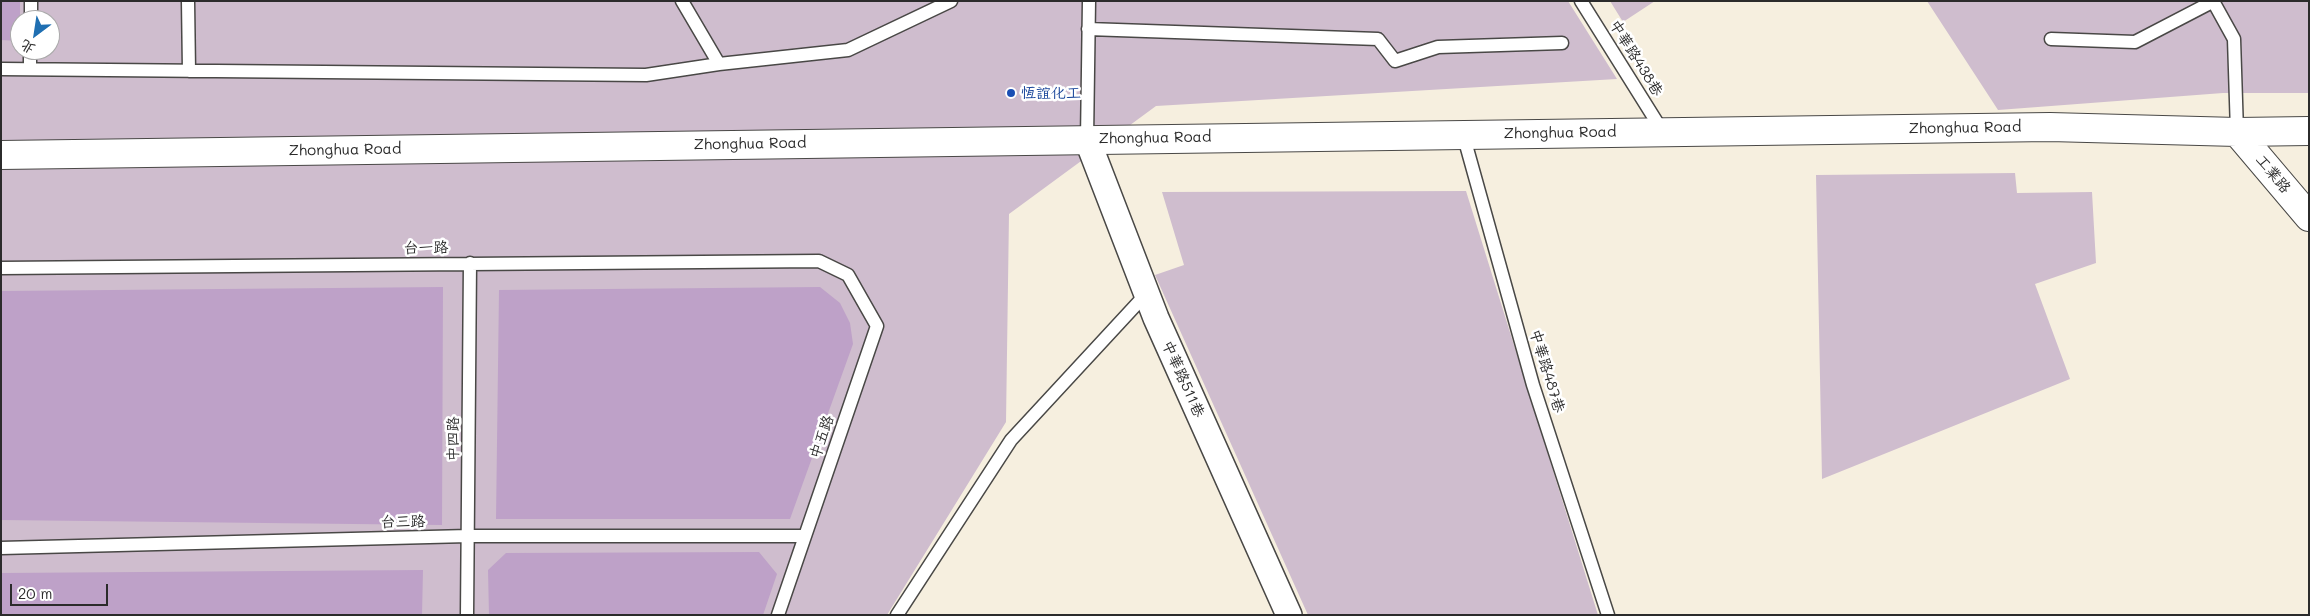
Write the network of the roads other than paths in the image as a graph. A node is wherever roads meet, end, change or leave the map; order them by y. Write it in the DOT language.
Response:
graph roads {
  1 [pos="188,1"];
  2 [pos="682,1"];
  3 [pos="951,1"];
  4 [pos="1089,1"];
  5 [pos="1581,1"];
  6 [pos="2212,2"];
  7 [pos="1088,29"];
  8 [pos="2051,39"];
  9 [pos="1562,43"];
  10 [pos="30,60"];
  11 [pos="719,64"];
  12 [pos="1,69"];
  13 [pos="30,69"];
  14 [pos="189,71"];
  15 [pos="2309,131"];
  16 [pos="1663,132"];
  17 [pos="2237,132"];
  18 [pos="1463,134"];
  19 [pos="1087,139"];
  20 [pos="1,155"];
  21 [pos="2309,216"];
  22 [pos="470,264"];
  23 [pos="1,268"];
  24 [pos="848,275"];
  25 [pos="1146,293"];
  26 [pos="468,536"];
  27 [pos="805,536"];
  28 [pos="1,548"];
  29 [pos="468,615"];
  30 [pos="778,615"];
  31 [pos="896,615"];
  32 [pos="1289,615"];
  33 [pos="1608,615"];
  1 -- 14 [label="lane"];
  2 -- 11 [label="lane"];
  3 -- 11 [label="lane"];
  4 -- 7 [label="lane"];
  5 -- 16 [label="lane, 中華路438巷"];
  6 -- 8 [label="lane"];
  6 -- 17 [label="lane"];
  7 -- 9 [label="lane"];
  7 -- 19 [label="lane"];
  10 -- 13 [label="lane"];
  11 -- 14 [label="lane"];
  12 -- 13 [label="lane"];
  13 -- 14 [label="lane"];
  15 -- 17 [label="street, Zhonghua Road"];
  16 -- 17 [label="street, Zhonghua Road"];
  16 -- 18 [label="street, Zhonghua Road"];
  17 -- 21 [label="street, 工業路"];
  18 -- 19 [label="street, Zhonghua Road"];
  18 -- 33 [label="lane, 中華路487巷"];
  19 -- 20 [label="street, Zhonghua Road"];
  19 -- 25 [label="street, 中華路511巷"];
  22 -- 23 [label="lane, 台一路"];
  22 -- 24 [label="lane, 台一路"];
  22 -- 26 [label="lane, 中四路"];
  24 -- 27 [label="lane, 中五路"];
  25 -- 31 [label="lane"];
  25 -- 32 [label="street, 中華路511巷"];
  26 -- 27 [label="lane, 台三路"];
  26 -- 28 [label="lane, 台三路"];
  26 -- 29 [label="lane, 中四路"];
  27 -- 30 [label="lane, 中五路"];
}
